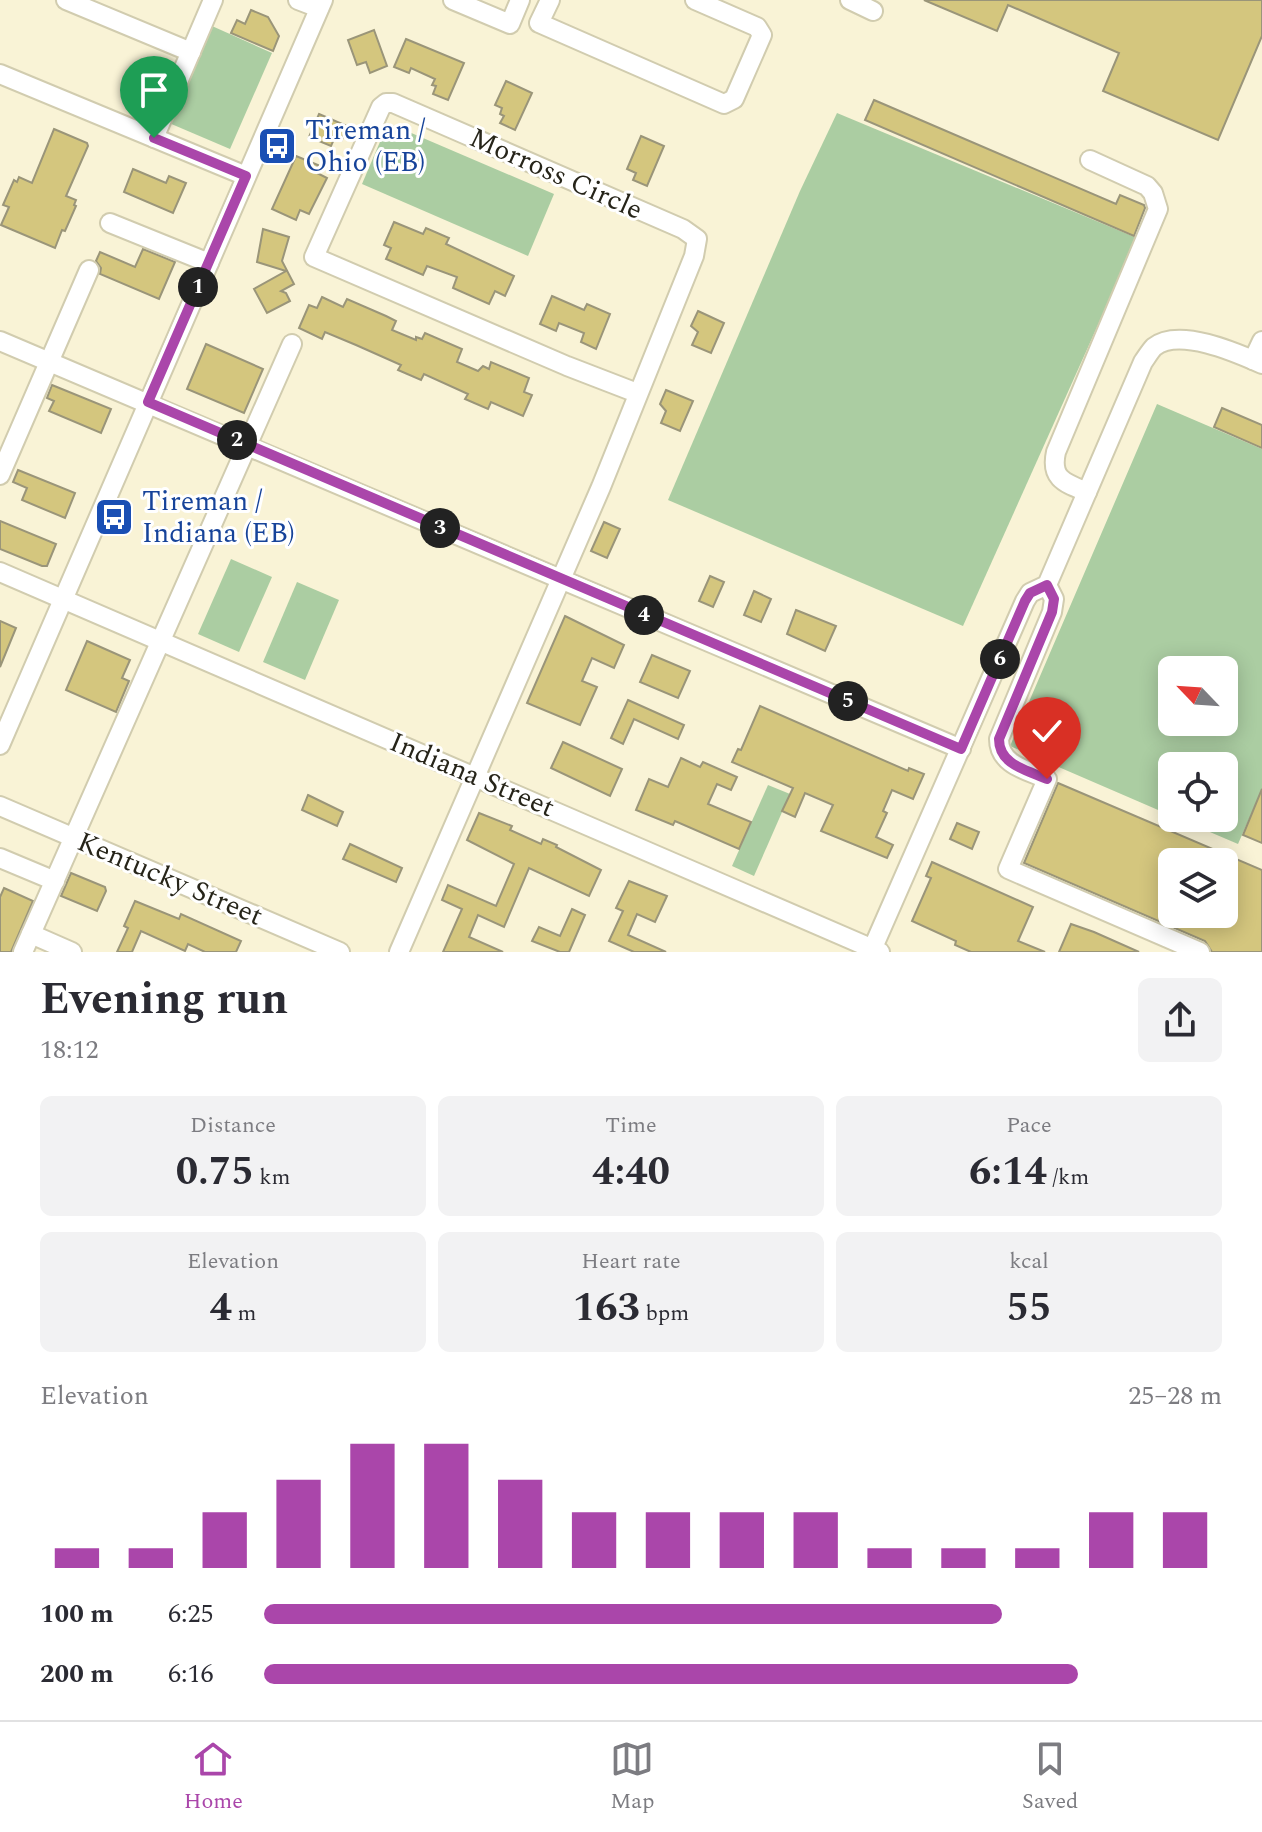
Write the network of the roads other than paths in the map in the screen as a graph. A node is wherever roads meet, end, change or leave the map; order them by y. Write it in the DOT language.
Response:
graph roads {
  1 [pos="66,0"];
  2 [pos="213,0"];
  3 [pos="298,0"];
  4 [pos="453,0"];
  5 [pos="695,0"];
  6 [pos="850,0"];
  7 [pos="520,2"];
  8 [pos="321,4"];
  9 [pos="547,7"];
  10 [pos="873,11"];
  11 [pos="191,52"];
  12 [pos="0,74"];
  13 [pos="154,138"];
  14 [pos="1090,160"];
  15 [pos="246,176"];
  16 [pos="110,223"];
  17 [pos="209,263"];
  18 [pos="89,270"];
  19 [pos="0,341"];
  20 [pos="1262,341"];
  21 [pos="292,344"];
  22 [pos="50,361"];
  23 [pos="1258,362"];
  24 [pos="637,393"];
  25 [pos="148,402"];
  26 [pos="247,445"];
  27 [pos="0,475"];
  28 [pos="1087,492"];
  29 [pos="0,572"];
  30 [pos="561,579"];
  31 [pos="1047,585"];
  32 [pos="63,599"];
  33 [pos="160,641"];
  34 [pos="0,745"];
  35 [pos="961,749"];
  36 [pos="475,777"];
  37 [pos="0,806"];
  38 [pos="74,838"];
  39 [pos="0,858"];
  40 [pos="55,881"];
  41 [pos="31,934"];
  42 [pos="875,951"];
  43 [pos="23,952"];
  44 [pos="72,952"];
  45 [pos="340,952"];
  46 [pos="399,952"];
  47 [pos="1200,952"];
  1 -- 11 [label="street"];
  2 -- 11 [label="street"];
  3 -- 8 [label="street"];
  4 -- 7 [label="street"];
  5 -- 9 [label="street"];
  6 -- 10 [label="street"];
  7 -- 9 [label="street"];
  8 -- 15 [label="street"];
  11 -- 13 [label="street"];
  12 -- 13 [label="street"];
  13 -- 15 [label="street"];
  14 -- 28 [label="street"];
  15 -- 17 [label="street"];
  16 -- 17 [label="street"];
  17 -- 25 [label="street"];
  18 -- 22 [label="street"];
  19 -- 22 [label="street"];
  20 -- 23 [label="street"];
  21 -- 26 [label="street"];
  22 -- 25 [label="street"];
  22 -- 27 [label="street"];
  23 -- 28 [label="street"];
  24 -- 24 [label="street, Morross Circle"];
  24 -- 30 [label="street, Morross Circle"];
  25 -- 26 [label="street"];
  25 -- 32 [label="street"];
  26 -- 30 [label="street"];
  26 -- 33 [label="street"];
  28 -- 31 [label="street"];
  29 -- 32 [label="street, Indiana Street"];
  30 -- 35 [label="street"];
  30 -- 36 [label="street, Morross Circle"];
  31 -- 35 [label="street"];
  31 -- 47 [label="street"];
  32 -- 33 [label="street, Indiana Street"];
  32 -- 34 [label="street"];
  33 -- 36 [label="street, Indiana Street"];
  33 -- 38 [label="street"];
  35 -- 42 [label="street"];
  36 -- 42 [label="street, Indiana Street"];
  36 -- 46 [label="street, Morross Circle"];
  37 -- 38 [label="street, Kentucky Street"];
  38 -- 40 [label="street"];
  38 -- 45 [label="street, Kentucky Street"];
  39 -- 40 [label="street"];
  40 -- 41 [label="street"];
  41 -- 43 [label="street"];
  41 -- 44 [label="street"];
}
